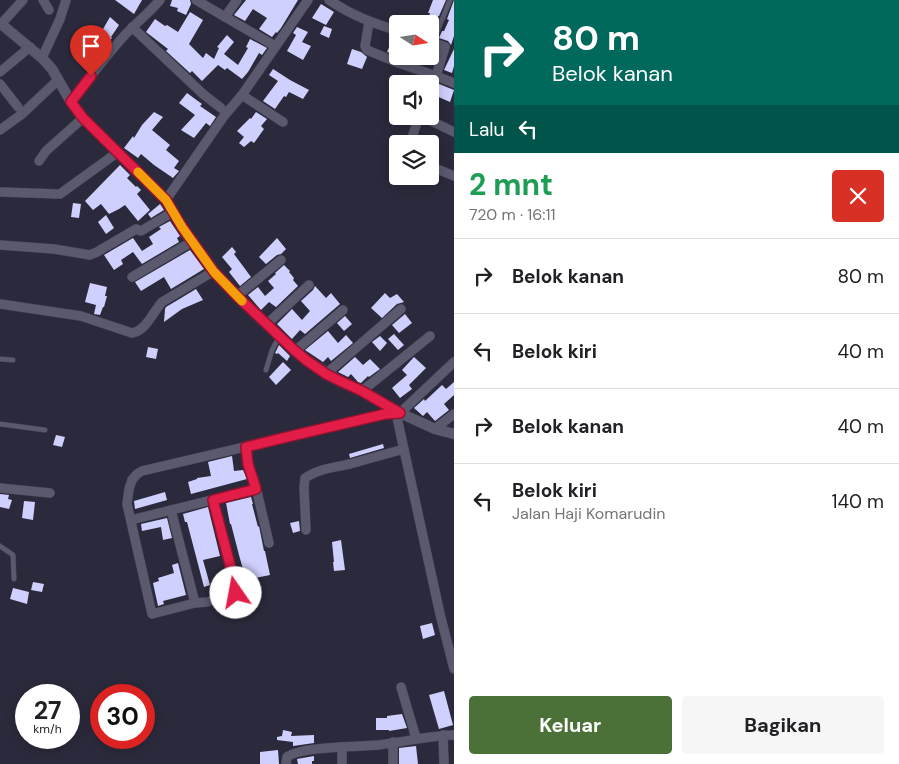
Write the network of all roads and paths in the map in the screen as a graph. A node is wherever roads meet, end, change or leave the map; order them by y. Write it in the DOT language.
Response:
graph roads {
  1 [pos="23,0"];
  2 [pos="42,0"];
  3 [pos="66,0"];
  4 [pos="160,0"];
  5 [pos="196,0"];
  6 [pos="237,0"];
  7 [pos="308,0"];
  8 [pos="329,0"];
  9 [pos="450,0"];
  10 [pos="50,10"];
  11 [pos="225,17"];
  12 [pos="369,22"];
  13 [pos="0,24"];
  14 [pos="439,25"];
  15 [pos="132,27"];
  16 [pos="389,28"];
  17 [pos="276,46"];
  18 [pos="30,47"];
  19 [pos="450,49"];
  20 [pos="42,58"];
  21 [pos="0,72"];
  22 [pos="433,75"];
  23 [pos="437,75"];
  24 [pos="439,77"];
  25 [pos="58,80"];
  26 [pos="454,83"];
  27 [pos="0,84"];
  28 [pos="242,95"];
  29 [pos="71,102"];
  30 [pos="18,108"];
  31 [pos="222,108"];
  32 [pos="83,118"];
  33 [pos="283,122"];
  34 [pos="439,125"];
  35 [pos="0,130"];
  36 [pos="454,132"];
  37 [pos="118,152"];
  38 [pos="40,161"];
  39 [pos="439,170"];
  40 [pos="454,176"];
  41 [pos="0,192"];
  42 [pos="166,200"];
  43 [pos="173,212"];
  44 [pos="193,241"];
  45 [pos="0,245"];
  46 [pos="281,260"];
  47 [pos="214,272"];
  48 [pos="132,277"];
  49 [pos="310,285"];
  50 [pos="237,296"];
  51 [pos="0,304"];
  52 [pos="401,309"];
  53 [pos="344,310"];
  54 [pos="267,324"];
  55 [pos="280,336"];
  56 [pos="430,336"];
  57 [pos="295,351"];
  58 [pos="0,359"];
  59 [pos="13,360"];
  60 [pos="454,362"];
  61 [pos="266,370"];
  62 [pos="326,374"];
  63 [pos="362,391"];
  64 [pos="398,413"];
  65 [pos="454,414"];
  66 [pos="0,424"];
  67 [pos="435,429"];
  68 [pos="45,430"];
  69 [pos="454,434"];
  70 [pos="246,447"];
  71 [pos="404,449"];
  72 [pos="0,488"];
  73 [pos="256,489"];
  74 [pos="50,493"];
  75 [pos="213,500"];
  76 [pos="171,510"];
  77 [pos="132,520"];
  78 [pos="306,530"];
  79 [pos="268,543"];
  80 [pos="0,546"];
  81 [pos="14,579"];
  82 [pos="195,604"];
  83 [pos="454,669"];
  84 [pos="402,687"];
  85 [pos="454,735"];
  86 [pos="443,736"];
  87 [pos="416,738"];
  88 [pos="393,742"];
  89 [pos="342,747"];
  90 [pos="286,764"];
  91 [pos="342,764"];
  92 [pos="393,764"];
  93 [pos="444,764"];
  1 -- 13 [label="street"];
  2 -- 10 [label="street"];
  3 -- 20 [label="street"];
  4 -- 15 [label="street"];
  5 -- 11 [label="street"];
  6 -- 11 [label="street"];
  7 -- 17 [label="street"];
  8 -- 12 [label="street"];
  9 -- 14 [label="lane"];
  11 -- 17 [label="street"];
  12 -- 16 [label="street"];
  12 -- 22 [label="street"];
  13 -- 18 [label="street"];
  15 -- 29 [label="street"];
  15 -- 31 [label="street"];
  17 -- 28 [label="street"];
  18 -- 20 [label="street"];
  18 -- 21 [label="street"];
  19 -- 23 [label="street"];
  20 -- 25 [label="street"];
  24 -- 26 [label="street"];
  25 -- 29 [label="street"];
  25 -- 35 [label="street"];
  27 -- 30 [label="street"];
  28 -- 33 [label="street"];
  28 -- 42 [label="street"];
  29 -- 32 [label="street"];
  32 -- 37 [label="street"];
  32 -- 38 [label="street"];
  34 -- 36 [label="street"];
  37 -- 41 [label="street"];
  37 -- 42 [label="street"];
  39 -- 40 [label="street"];
  42 -- 43 [label="street"];
  43 -- 44 [label="street"];
  43 -- 45 [label="street"];
  44 -- 47 [label="street"];
  44 -- 48 [label="street"];
  46 -- 50 [label="street"];
  47 -- 50 [label="street"];
  47 -- 51 [label="street"];
  49 -- 54 [label="street"];
  50 -- 54 [label="street"];
  52 -- 62 [label="street"];
  53 -- 57 [label="street"];
  54 -- 55 [label="street"];
  55 -- 57 [label="street"];
  55 -- 61 [label="lane"];
  56 -- 63 [label="street"];
  57 -- 62 [label="street"];
  58 -- 59 [label="lane"];
  60 -- 64 [label="street"];
  62 -- 63 [label="street"];
  63 -- 64 [label="street"];
  64 -- 67 [label="street"];
  64 -- 70 [label="street"];
  64 -- 71 [label="street"];
  65 -- 67 [label="street"];
  66 -- 68 [label="lane"];
  67 -- 69 [label="street"];
  70 -- 73 [label="street"];
  70 -- 77 [label="street"];
  71 -- 78 [label="street"];
  71 -- 83 [label="street"];
  72 -- 74 [label="street"];
  73 -- 75 [label="street"];
  73 -- 79 [label="street"];
  75 -- 76 [label="street"];
  75 -- 82 [label="street"];
  76 -- 77 [label="street"];
  76 -- 82 [label="street"];
  77 -- 82 [label="street"];
  80 -- 81 [label="lane"];
  84 -- 87 [label="street"];
  85 -- 86 [label="street"];
  86 -- 87 [label="street"];
  86 -- 93 [label="street"];
  87 -- 88 [label="street"];
  88 -- 89 [label="street"];
  88 -- 92 [label="street"];
  89 -- 90 [label="street"];
  89 -- 91 [label="street"];
}
